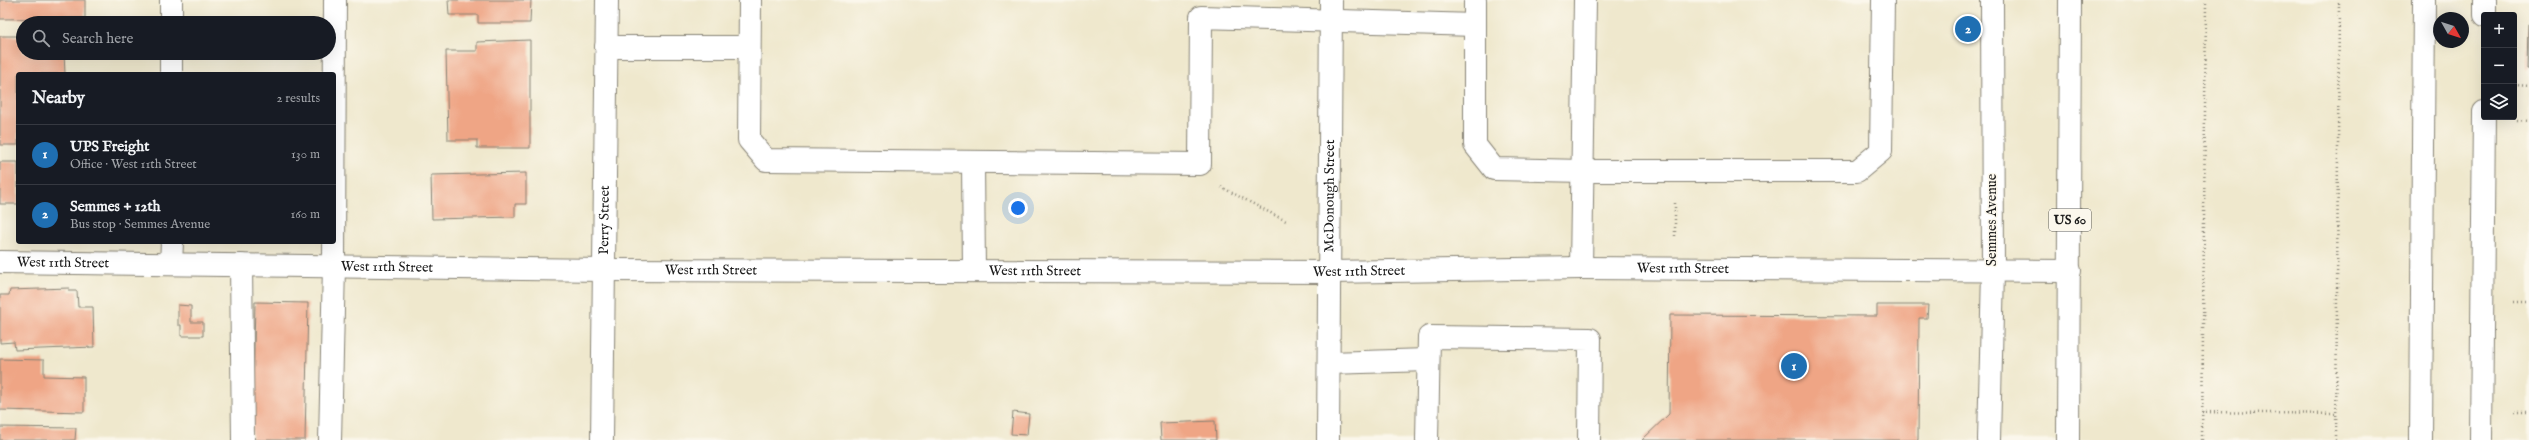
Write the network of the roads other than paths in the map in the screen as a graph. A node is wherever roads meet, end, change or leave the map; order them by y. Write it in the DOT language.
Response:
graph roads {
  1 [pos="171,0"];
  2 [pos="335,0"];
  3 [pos="607,0"];
  4 [pos="750,0"];
  5 [pos="1331,0"];
  6 [pos="1475,0"];
  7 [pos="1585,0"];
  8 [pos="1883,0"];
  9 [pos="1992,0"];
  10 [pos="2070,0"];
  11 [pos="2424,0"];
  12 [pos="2485,0"];
  13 [pos="1201,8"];
  14 [pos="2485,12"];
  15 [pos="171,16"];
  16 [pos="335,16"];
  17 [pos="1331,22"];
  18 [pos="1475,24"];
  19 [pos="606,47"];
  20 [pos="749,47"];
  21 [pos="171,60"];
  22 [pos="335,60"];
  23 [pos="171,72"];
  24 [pos="335,72"];
  25 [pos="2484,120"];
  26 [pos="973,162"];
  27 [pos="1583,172"];
  28 [pos="172,244"];
  29 [pos="334,244"];
  30 [pos="0,262"];
  31 [pos="171,264"];
  32 [pos="241,265"];
  33 [pos="334,266"];
  34 [pos="1582,268"];
  35 [pos="604,270"];
  36 [pos="974,270"];
  37 [pos="1992,271"];
  38 [pos="2070,271"];
  39 [pos="1329,272"];
  40 [pos="1428,360"];
  41 [pos="1329,363"];
  42 [pos="243,440"];
  43 [pos="330,440"];
  44 [pos="602,440"];
  45 [pos="1328,440"];
  46 [pos="1427,440"];
  47 [pos="1589,440"];
  48 [pos="1989,440"];
  49 [pos="2068,440"];
  50 [pos="2421,440"];
  51 [pos="2481,440"];
  1 -- 15 [label="street"];
  2 -- 16 [label="street"];
  3 -- 19 [label="street, Perry Street"];
  4 -- 20 [label="street"];
  5 -- 17 [label="street, McDonough Street"];
  6 -- 18 [label="street"];
  7 -- 27 [label="street"];
  8 -- 27 [label="street"];
  9 -- 37 [label="street, Semmes Avenue"];
  10 -- 38 [label="street, US 60"];
  11 -- 50 [label="street"];
  12 -- 14 [label="street"];
  13 -- 17 [label="street"];
  13 -- 26 [label="street"];
  17 -- 18 [label="street"];
  17 -- 39 [label="street, McDonough Street"];
  18 -- 27 [label="street"];
  19 -- 20 [label="street"];
  19 -- 35 [label="street, Perry Street"];
  20 -- 26 [label="street"];
  21 -- 23 [label="street"];
  22 -- 24 [label="street"];
  25 -- 51 [label="street"];
  26 -- 36 [label="street"];
  27 -- 34 [label="street"];
  28 -- 31 [label="street"];
  29 -- 33 [label="street"];
  30 -- 31 [label="street, West 11th Street"];
  31 -- 32 [label="street, West 11th Street"];
  32 -- 33 [label="street, West 11th Street"];
  32 -- 42 [label="street"];
  33 -- 35 [label="street, West 11th Street"];
  33 -- 43 [label="street"];
  34 -- 37 [label="street, West 11th Street"];
  34 -- 39 [label="street, West 11th Street"];
  35 -- 36 [label="street, West 11th Street"];
  35 -- 44 [label="street, Perry Street"];
  36 -- 39 [label="street, West 11th Street"];
  37 -- 38 [label="street, West 11th Street"];
  37 -- 48 [label="street, Semmes Avenue"];
  38 -- 49 [label="street, US 60"];
  39 -- 41 [label="street, McDonough Street"];
  40 -- 41 [label="street"];
  40 -- 46 [label="street"];
  40 -- 47 [label="street"];
  41 -- 45 [label="street, McDonough Street"];
}
